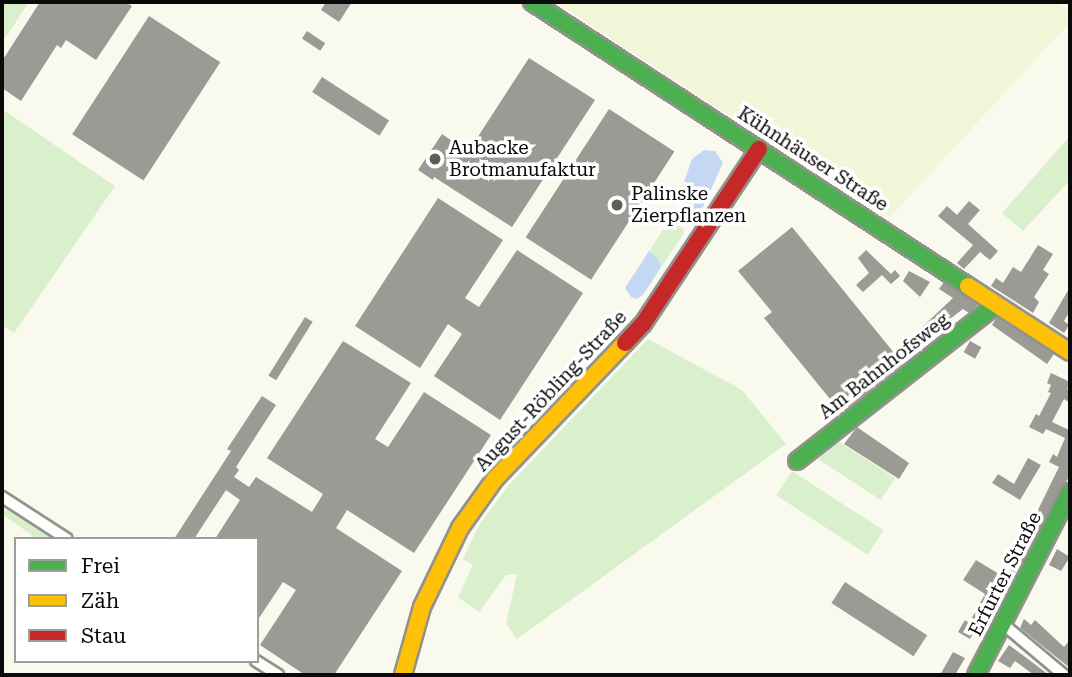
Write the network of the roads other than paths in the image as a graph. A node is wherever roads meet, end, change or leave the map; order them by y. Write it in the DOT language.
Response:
graph roads {
  1 [pos="532,2"];
  2 [pos="760,149"];
  3 [pos="996,305"];
  4 [pos="1070,352"];
  5 [pos="797,460"];
  6 [pos="1070,495"];
  7 [pos="2,497"];
  8 [pos="64,537"];
  9 [pos="1003,624"];
  10 [pos="259,663"];
  11 [pos="278,675"];
  12 [pos="403,675"];
  13 [pos="976,675"];
  14 [pos="1064,675"];
  1 -- 2 [label="street, Kühnhäuser Straße"];
  2 -- 3 [label="street, Kühnhäuser Straße"];
  2 -- 12 [label="street, August-Röbling-Straße"];
  3 -- 4 [label="street, Kühnhäuser Straße"];
  3 -- 5 [label="street, Am Bahnhofsweg"];
  6 -- 9 [label="street, Erfurter Straße"];
  7 -- 8 [label="street"];
  9 -- 13 [label="street, Erfurter Straße"];
  9 -- 14 [label="street"];
  10 -- 11 [label="street"];
}
